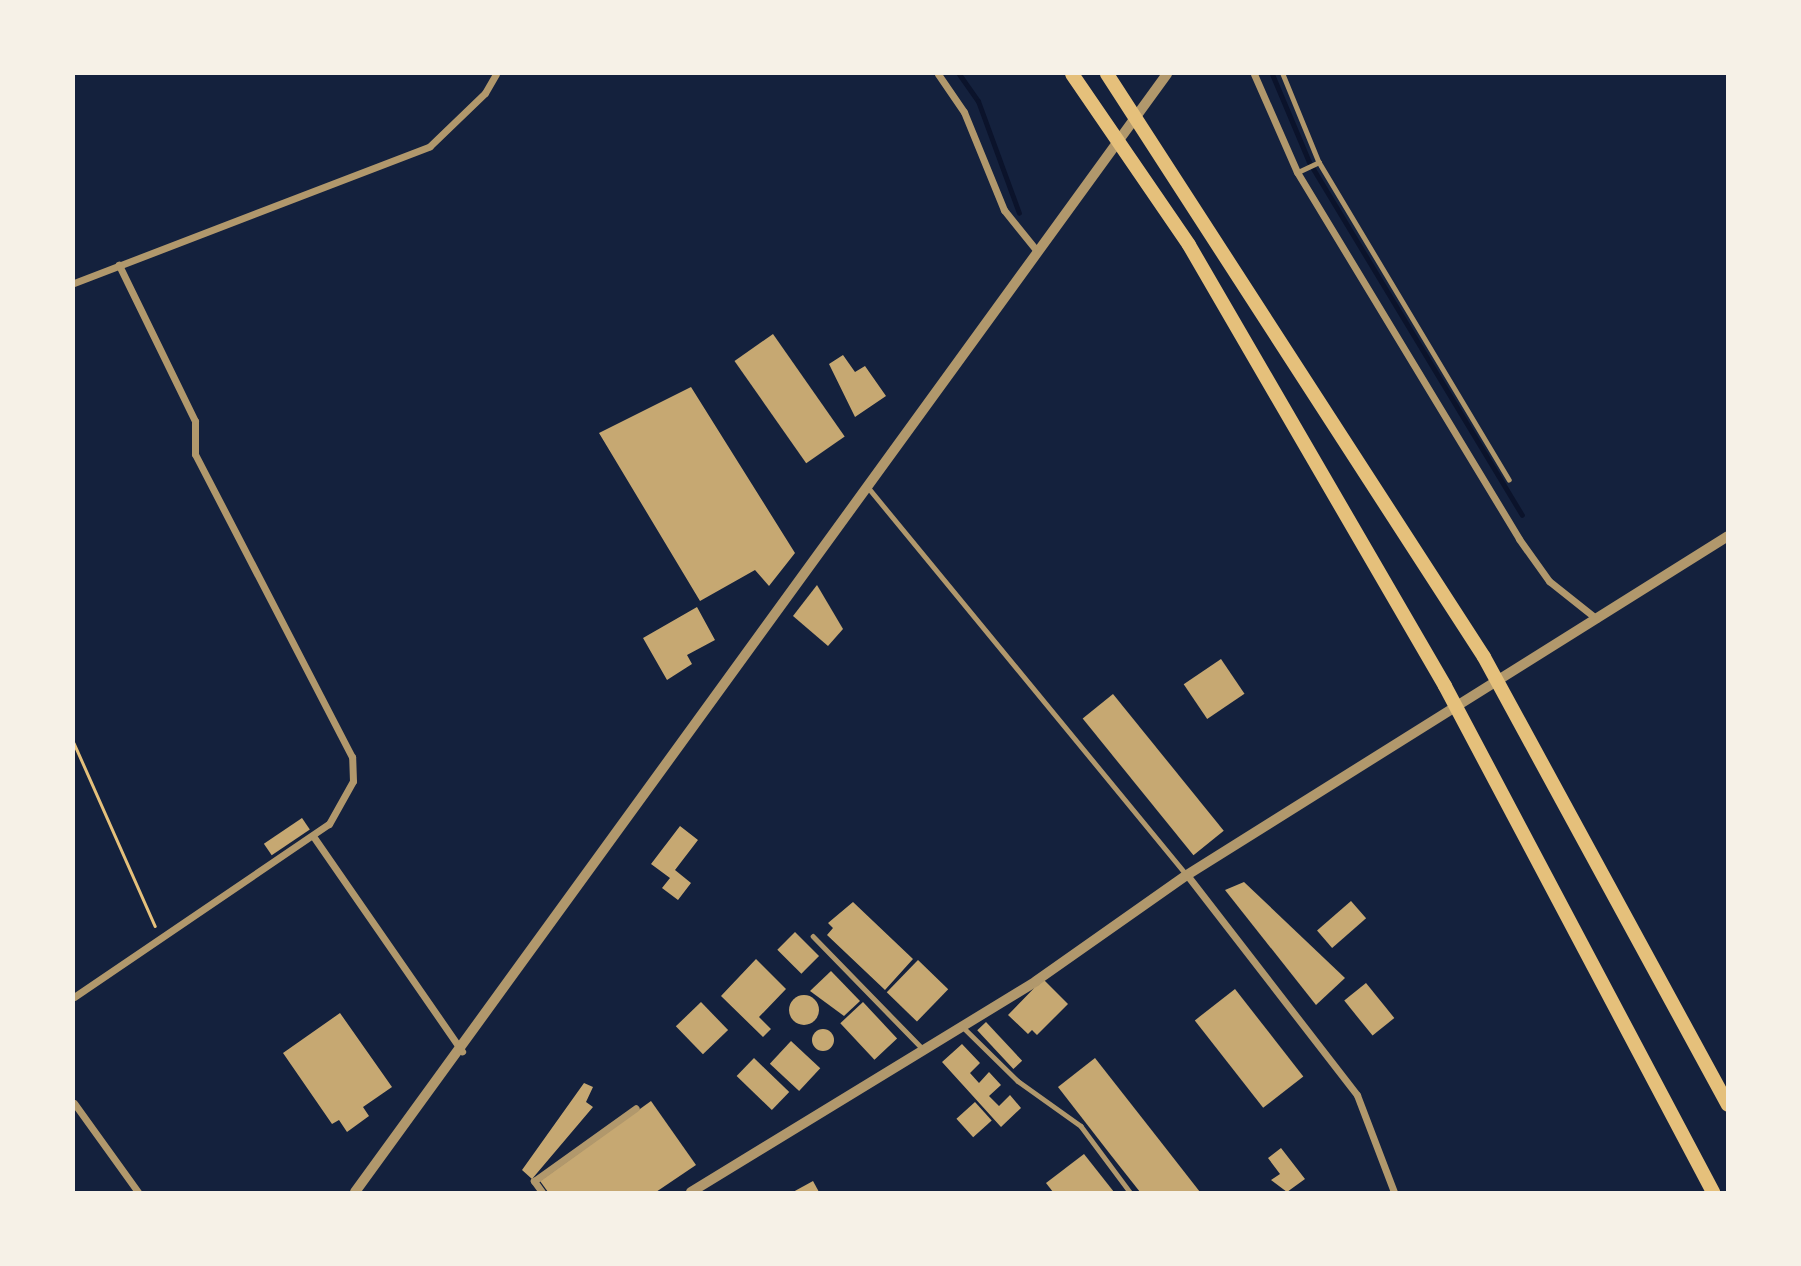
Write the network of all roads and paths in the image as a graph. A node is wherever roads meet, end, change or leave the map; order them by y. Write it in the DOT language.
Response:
graph roads {
  1 [pos="496,74"];
  2 [pos="938,74"];
  3 [pos="1072,74"];
  4 [pos="1107,74"];
  5 [pos="1167,74"];
  6 [pos="1254,74"];
  7 [pos="1283,74"];
  8 [pos="1319,162"];
  9 [pos="1297,172"];
  10 [pos="1037,251"];
  11 [pos="119,265"];
  12 [pos="74,283"];
  13 [pos="1510,480"];
  14 [pos="866,485"];
  15 [pos="1727,536"];
  16 [pos="1597,619"];
  17 [pos="74,743"];
  18 [pos="313,836"];
  19 [pos="1187,875"];
  20 [pos="813,936"];
  21 [pos="161,939"];
  22 [pos="74,998"];
  23 [pos="962,1026"];
  24 [pos="924,1049"];
  25 [pos="462,1051"];
  26 [pos="74,1103"];
  27 [pos="1727,1105"];
  28 [pos="636,1108"];
  29 [pos="138,1192"];
  30 [pos="355,1192"];
  31 [pos="542,1192"];
  32 [pos="691,1192"];
  33 [pos="1130,1192"];
  34 [pos="1394,1192"];
  35 [pos="1713,1192"];
  1 -- 11 [label="street"];
  2 -- 10 [label="street"];
  3 -- 35 [label="highway"];
  4 -- 27 [label="highway"];
  5 -- 10 [label="street"];
  6 -- 9 [label="street"];
  7 -- 8 [label="lane"];
  8 -- 9 [label="lane"];
  8 -- 13 [label="lane"];
  9 -- 16 [label="street"];
  10 -- 14 [label="street"];
  11 -- 12 [label="street"];
  11 -- 18 [label="street"];
  14 -- 19 [label="lane"];
  14 -- 25 [label="street"];
  15 -- 16 [label="street"];
  16 -- 19 [label="street"];
  17 -- 21 [label="path"];
  18 -- 21 [label="street"];
  18 -- 25 [label="street"];
  19 -- 23 [label="street"];
  19 -- 34 [label="street"];
  20 -- 24 [label="lane"];
  21 -- 22 [label="street"];
  23 -- 24 [label="street"];
  23 -- 33 [label="lane"];
  24 -- 32 [label="street"];
  25 -- 30 [label="street"];
  26 -- 29 [label="street"];
  28 -- 31 [label="street"];
}
